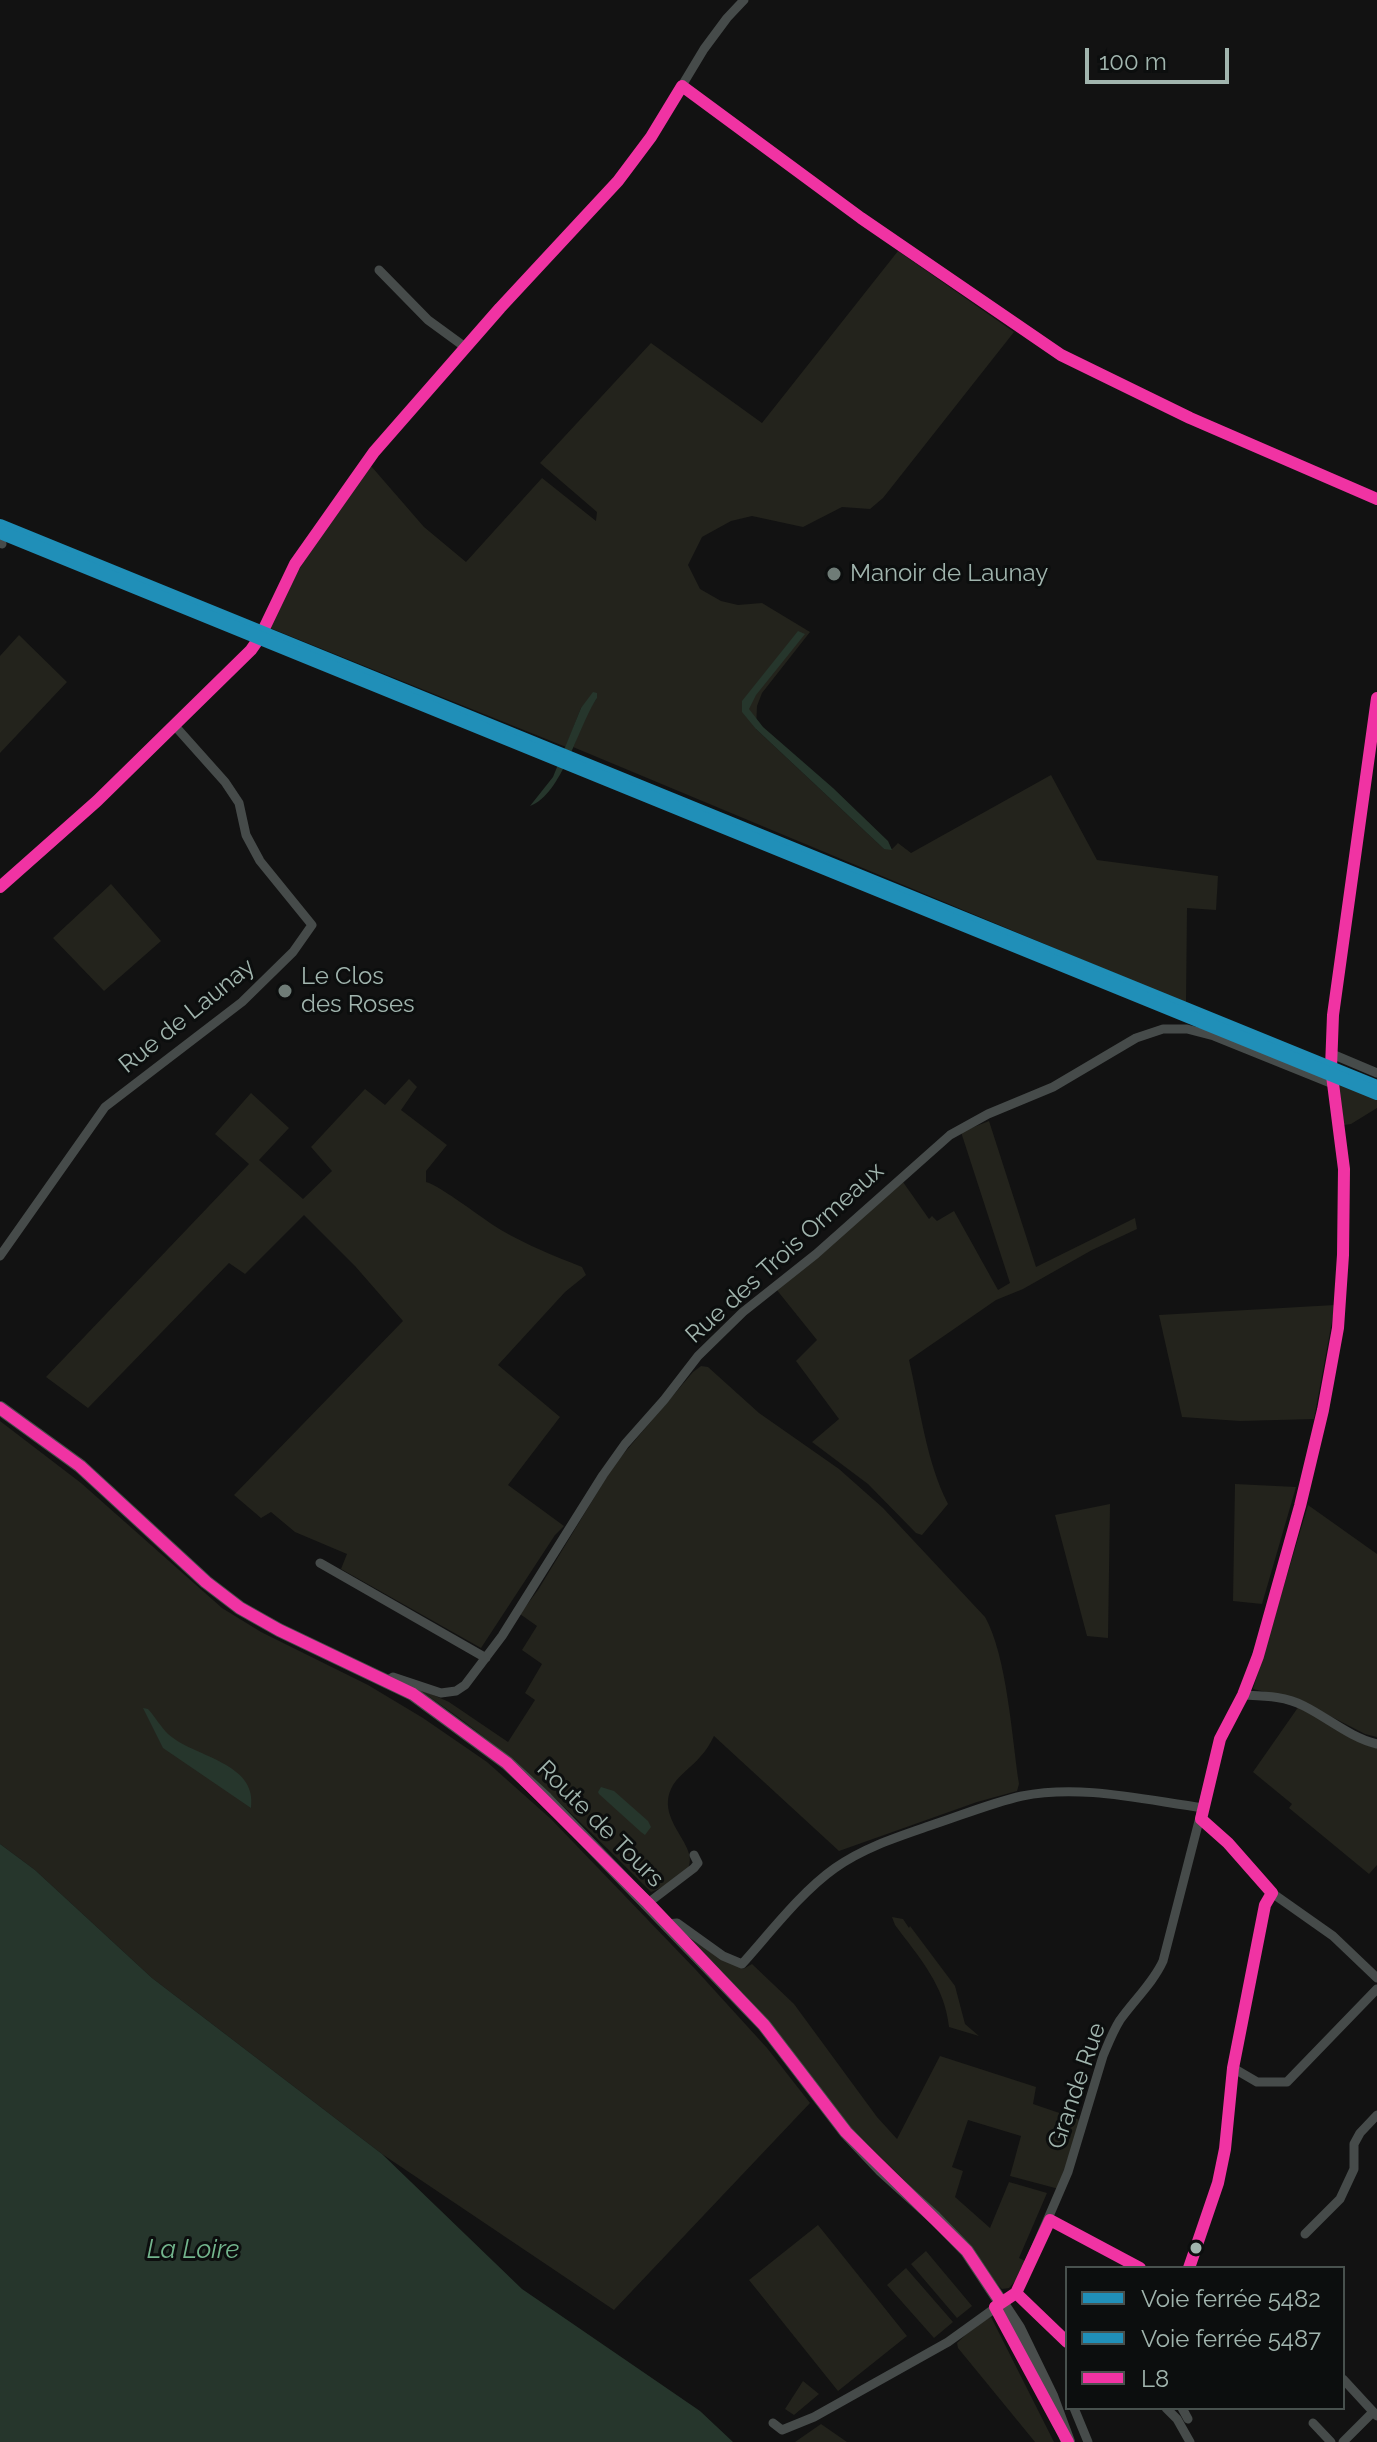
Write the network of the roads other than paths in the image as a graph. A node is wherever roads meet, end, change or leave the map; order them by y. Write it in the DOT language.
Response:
graph roads {
  1 [pos="744,0"];
  2 [pos="682,86"];
  3 [pos="379,270"];
  4 [pos="465,347"];
  5 [pos="1377,499"];
  6 [pos="1377,698"];
  7 [pos="175,726"];
  8 [pos="0,887"];
  9 [pos="1332,1054"];
  10 [pos="1377,1073"];
  11 [pos="1333,1084"];
  12 [pos="0,1256"];
  13 [pos="0,1408"];
  14 [pos="320,1563"];
  15 [pos="486,1658"];
  16 [pos="387,1681"];
  17 [pos="1243,1695"];
  18 [pos="1377,1744"];
  19 [pos="1204,1808"];
  20 [pos="1201,1819"];
  21 [pos="694,1855"];
  22 [pos="1272,1893"];
  23 [pos="648,1903"];
  24 [pos="668,1924"];
  25 [pos="1377,1978"];
  26 [pos="1377,1989"];
  27 [pos="1233,2068"];
  28 [pos="1377,2115"];
  29 [pos="1050,2220"];
  30 [pos="1305,2234"];
  31 [pos="1136,2266"];
  32 [pos="1190,2266"];
  33 [pos="1016,2293"];
  34 [pos="998,2304"];
  35 [pos="1065,2340"];
  36 [pos="1345,2381"];
  37 [pos="1075,2410"];
  38 [pos="1168,2410"];
  39 [pos="1183,2410"];
  40 [pos="1375,2414"];
  41 [pos="1188,2419"];
  42 [pos="773,2423"];
  43 [pos="1313,2423"];
  44 [pos="1065,2436"];
  45 [pos="1088,2442"];
  46 [pos="1190,2442"];
  47 [pos="1331,2442"];
  48 [pos="1343,2442"];
  1 -- 2 [label="street"];
  2 -- 4 [label="street"];
  2 -- 5 [label="street"];
  3 -- 4 [label="street"];
  4 -- 7 [label="street"];
  6 -- 9 [label="street, Grande Rue"];
  7 -- 8 [label="street"];
  7 -- 12 [label="street, Rue de Launay"];
  9 -- 10 [label="street"];
  9 -- 11 [label="street, Grande Rue"];
  11 -- 15 [label="street, Rue des Trois Ormeaux"];
  11 -- 17 [label="street, Grande Rue"];
  13 -- 16 [label="main road, Route de Tours"];
  14 -- 15 [label="street"];
  15 -- 16 [label="street, Rue des Trois Ormeaux"];
  16 -- 23 [label="main road, Route de Tours"];
  17 -- 18 [label="street"];
  17 -- 19 [label="street, Grande Rue"];
  19 -- 20 [label="street, Grande Rue"];
  19 -- 24 [label="street"];
  20 -- 22 [label="street"];
  20 -- 29 [label="street, Grande Rue"];
  21 -- 23 [label="street"];
  22 -- 25 [label="street"];
  22 -- 27 [label="street"];
  23 -- 24 [label="main road, Route de Tours"];
  24 -- 34 [label="main road, Route de Tours"];
  26 -- 27 [label="street"];
  27 -- 32 [label="street"];
  28 -- 30 [label="street"];
  29 -- 31 [label="street"];
  29 -- 33 [label="street, Grande Rue"];
  33 -- 34 [label="street"];
  33 -- 35 [label="street"];
  34 -- 42 [label="street"];
  34 -- 44 [label="main road, Route de Tours"];
  36 -- 40 [label="street"];
  37 -- 45 [label="street"];
  38 -- 46 [label="street"];
  39 -- 41 [label="street"];
  40 -- 48 [label="street"];
  43 -- 47 [label="street"];
}
